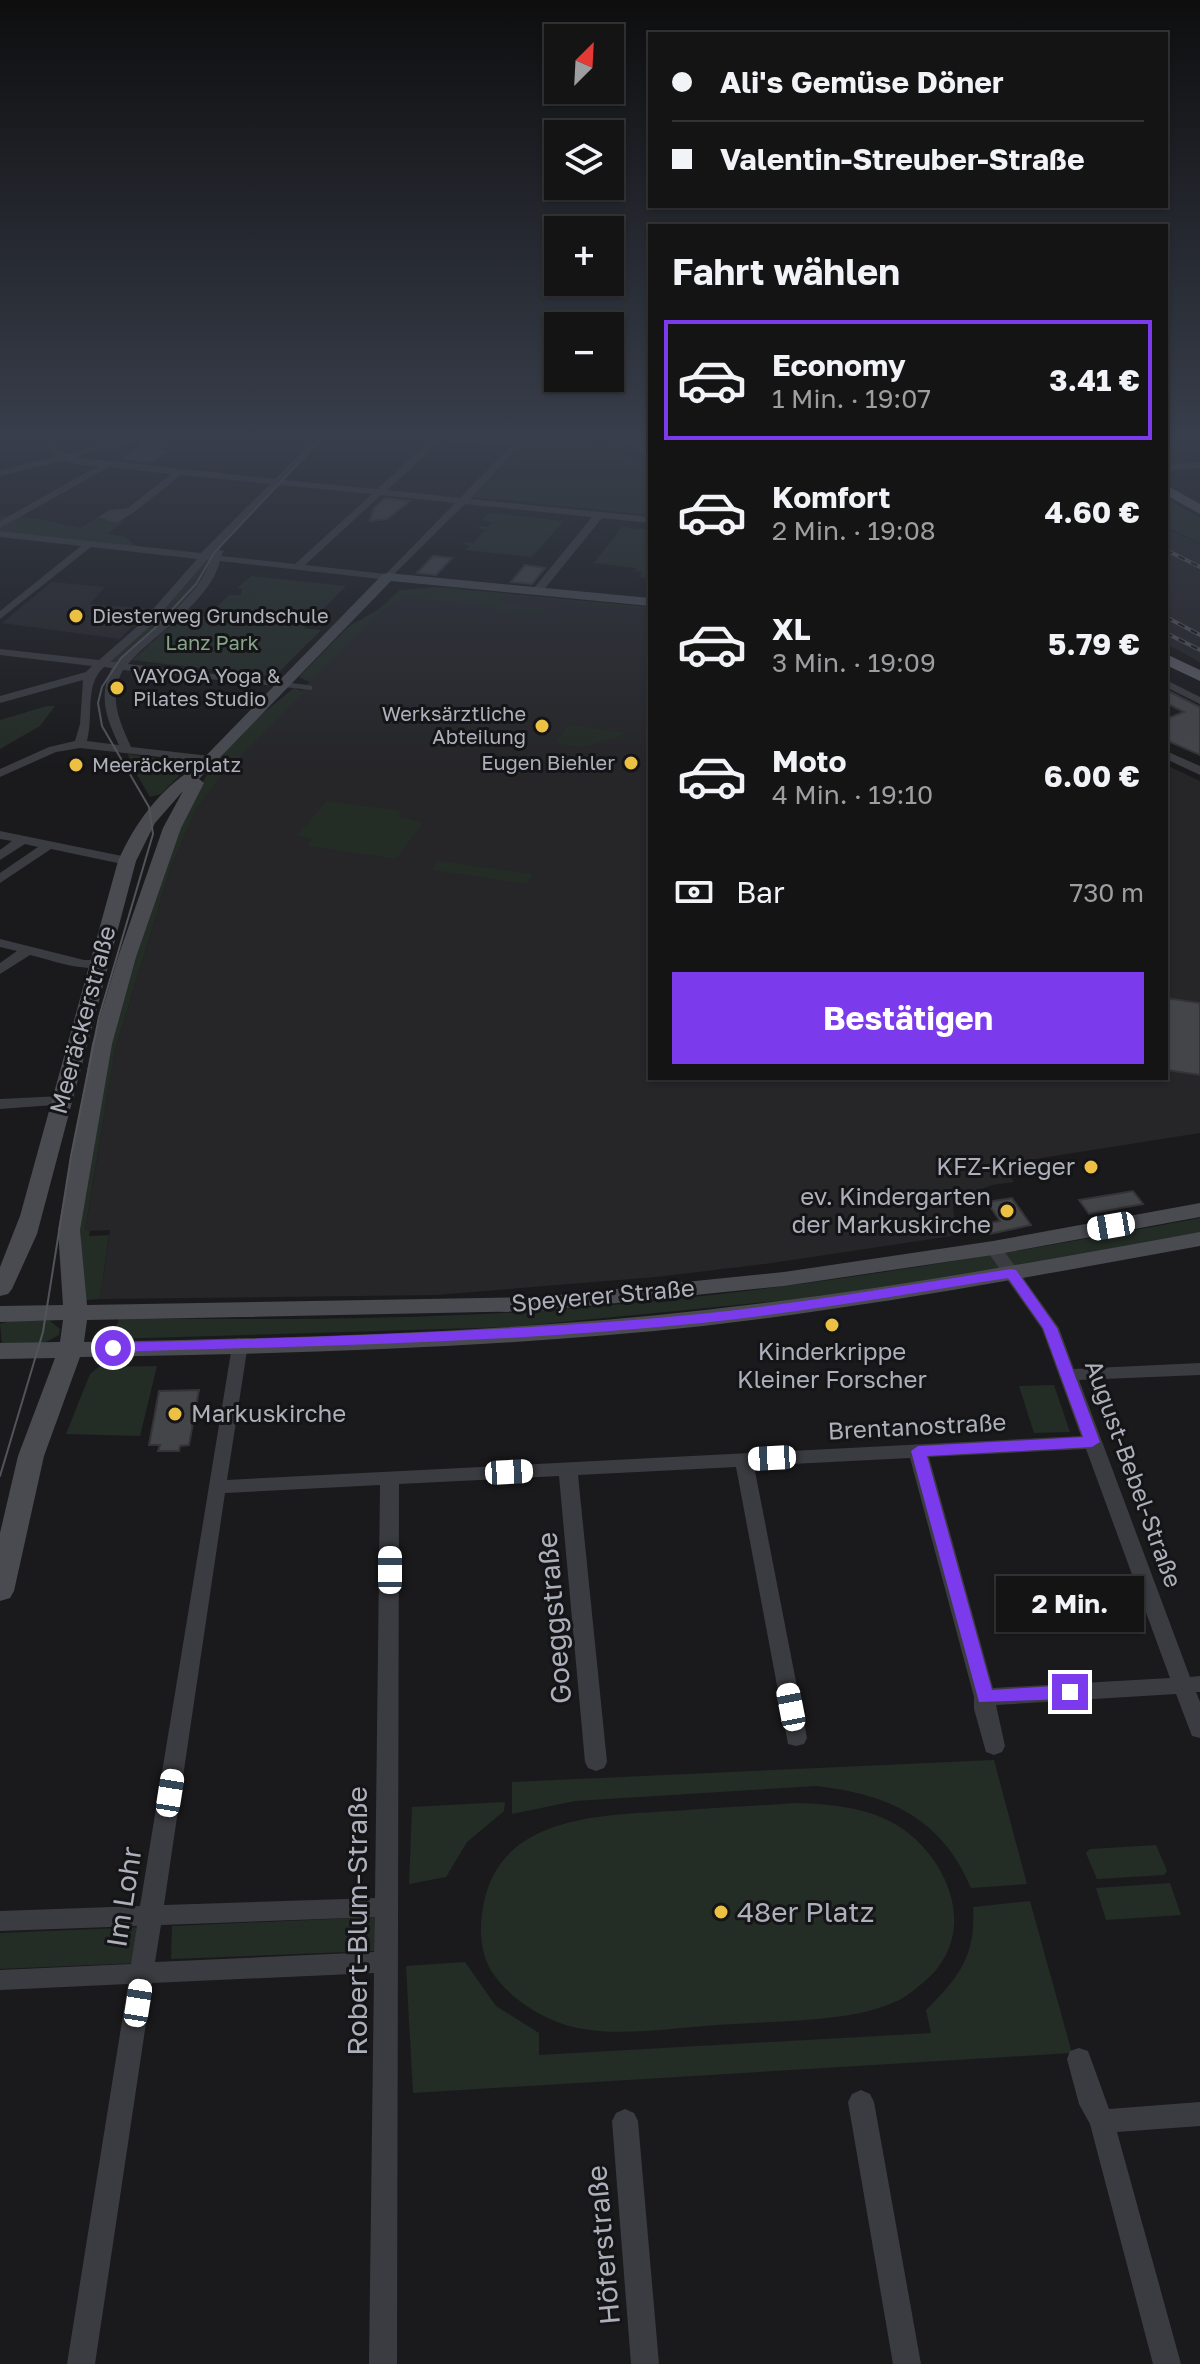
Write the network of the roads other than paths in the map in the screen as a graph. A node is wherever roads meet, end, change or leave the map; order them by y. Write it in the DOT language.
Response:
graph roads {
  1 [pos="85,547"];
  2 [pos="118,547"];
  3 [pos="220,547"];
  4 [pos="319,547"];
  5 [pos="419,547"];
  6 [pos="573,547"];
  7 [pos="210,558"];
  8 [pos="297,567"];
  9 [pos="394,577"];
  10 [pos="538,590"];
  11 [pos="648,604"];
  12 [pos="648,604"];
  13 [pos="0,616"];
  14 [pos="0,652"];
  15 [pos="1168,660"];
  16 [pos="102,664"];
  17 [pos="121,665"];
  18 [pos="1168,668"];
  19 [pos="90,674"];
  20 [pos="1168,676"];
  21 [pos="1200,676"];
  22 [pos="1168,684"];
  23 [pos="1200,684"];
  24 [pos="284,685"];
  25 [pos="308,688"];
  26 [pos="1200,692"];
  27 [pos="0,700"];
  28 [pos="1200,701"];
  29 [pos="80,744"];
  30 [pos="127,750"];
  31 [pos="1168,756"];
  32 [pos="205,766"];
  33 [pos="1200,771"];
  34 [pos="0,773"];
  35 [pos="0,835"];
  36 [pos="22,840"];
  37 [pos="47,846"];
  38 [pos="0,856"];
  39 [pos="129,856"];
  40 [pos="162,859"];
  41 [pos="0,879"];
  42 [pos="0,943"];
  43 [pos="27,950"];
  44 [pos="98,964"];
  45 [pos="0,970"];
  46 [pos="62,1101"];
  47 [pos="0,1104"];
  48 [pos="42,1170"];
  49 [pos="77,1180"];
  50 [pos="1200,1210"];
  51 [pos="1200,1239"];
  52 [pos="993,1248"];
  53 [pos="1011,1273"];
  54 [pos="0,1289"];
  55 [pos="242,1312"];
  56 [pos="0,1314"];
  57 [pos="76,1314"];
  58 [pos="239,1344"];
  59 [pos="71,1349"];
  60 [pos="0,1351"];
  61 [pos="1200,1369"];
  62 [pos="1069,1375"];
  63 [pos="1092,1442"];
  64 [pos="918,1451"];
  65 [pos="744,1460"];
  66 [pos="568,1469"];
  67 [pos="390,1479"];
  68 [pos="217,1487"];
  69 [pos="0,1587"];
  70 [pos="1192,1684"];
  71 [pos="985,1697"];
  72 [pos="1200,1730"];
  73 [pos="796,1738"];
  74 [pos="994,1746"];
  75 [pos="596,1762"];
  76 [pos="387,1907"];
  77 [pos="152,1915"];
  78 [pos="0,1921"];
  79 [pos="387,1962"];
  80 [pos="143,1973"];
  81 [pos="0,1980"];
  82 [pos="1079,2059"];
  83 [pos="861,2102"];
  84 [pos="1200,2114"];
  85 [pos="625,2121"];
  86 [pos="1102,2121"];
  87 [pos="81,2364"];
  88 [pos="383,2364"];
  89 [pos="645,2364"];
  90 [pos="907,2364"];
  91 [pos="1167,2364"];
  1 -- 13 [label="street"];
  2 -- 7 [label="street"];
  3 -- 7 [label="street"];
  4 -- 8 [label="street"];
  5 -- 9 [label="street"];
  6 -- 10 [label="street"];
  7 -- 8 [label="street"];
  7 -- 16 [label="street"];
  7 -- 17 [label="street"];
  8 -- 9 [label="street"];
  9 -- 10 [label="street"];
  9 -- 12 [label="street"];
  9 -- 24 [label="street"];
  10 -- 11 [label="street"];
  14 -- 16 [label="street"];
  15 -- 21 [label="main road"];
  16 -- 17 [label="street"];
  16 -- 19 [label="street"];
  17 -- 24 [label="street"];
  17 -- 30 [label="street"];
  18 -- 23 [label="main road"];
  19 -- 27 [label="street"];
  19 -- 29 [label="street"];
  20 -- 26 [label="main road"];
  22 -- 28 [label="street"];
  24 -- 25 [label="street"];
  24 -- 32 [label="street"];
  29 -- 30 [label="street"];
  29 -- 34 [label="street"];
  30 -- 32 [label="street"];
  31 -- 33 [label="street"];
  32 -- 39 [label="street, Meeräckerstraße"];
  32 -- 40 [label="street, Meeräckerstraße"];
  35 -- 36 [label="street"];
  36 -- 37 [label="street"];
  36 -- 38 [label="street"];
  37 -- 39 [label="street"];
  37 -- 41 [label="street"];
  39 -- 40 [label="street"];
  39 -- 44 [label="street, Meeräckerstraße"];
  40 -- 49 [label="street, Meeräckerstraße"];
  42 -- 43 [label="street"];
  43 -- 44 [label="street"];
  43 -- 45 [label="street"];
  44 -- 46 [label="street, Meeräckerstraße"];
  46 -- 47 [label="street"];
  46 -- 48 [label="street, Meeräckerstraße"];
  48 -- 49 [label="street"];
  48 -- 54 [label="street, Meeräckerstraße"];
  49 -- 57 [label="street, Meeräckerstraße"];
  50 -- 52 [label="street, Speyerer Straße"];
  51 -- 53 [label="street, Speyerer Straße"];
  52 -- 53 [label="street, August-Bebel-Straße"];
  52 -- 55 [label="street, Speyerer Straße"];
  53 -- 58 [label="street, Speyerer Straße"];
  53 -- 62 [label="street, August-Bebel-Straße"];
  55 -- 57 [label="street, Speyerer Straße"];
  55 -- 58 [label="street"];
  56 -- 57 [label="street, Speyerer Straße"];
  57 -- 59 [label="street, Meeräckerstraße"];
  58 -- 59 [label="street, Speyerer Straße"];
  58 -- 68 [label="street, Im Lohr"];
  59 -- 60 [label="street, Speyerer Straße"];
  59 -- 69 [label="street, Meeräckerstraße"];
  61 -- 62 [label="street"];
  62 -- 63 [label="street, August-Bebel-Straße"];
  63 -- 64 [label="street, Brentanostraße"];
  63 -- 70 [label="street, August-Bebel-Straße"];
  64 -- 65 [label="street, Brentanostraße"];
  64 -- 71 [label="street"];
  65 -- 66 [label="street, Brentanostraße"];
  65 -- 73 [label="street"];
  66 -- 67 [label="street, Brentanostraße"];
  66 -- 75 [label="street, Goeggstraße"];
  67 -- 68 [label="street, Brentanostraße"];
  67 -- 76 [label="street, Robert-Blum-Straße"];
  68 -- 77 [label="street, Im Lohr"];
  70 -- 71 [label="street"];
  70 -- 72 [label="street, August-Bebel-Straße"];
  71 -- 74 [label="street"];
  76 -- 77 [label="street"];
  76 -- 79 [label="street, Robert-Blum-Straße"];
  77 -- 78 [label="street"];
  77 -- 80 [label="street, Im Lohr"];
  79 -- 80 [label="street"];
  79 -- 88 [label="street, Robert-Blum-Straße"];
  80 -- 81 [label="street"];
  80 -- 87 [label="street, Im Lohr"];
  82 -- 86 [label="street"];
  83 -- 90 [label="street"];
  84 -- 86 [label="street"];
  85 -- 89 [label="street, Höferstraße"];
  86 -- 91 [label="street"];
}
